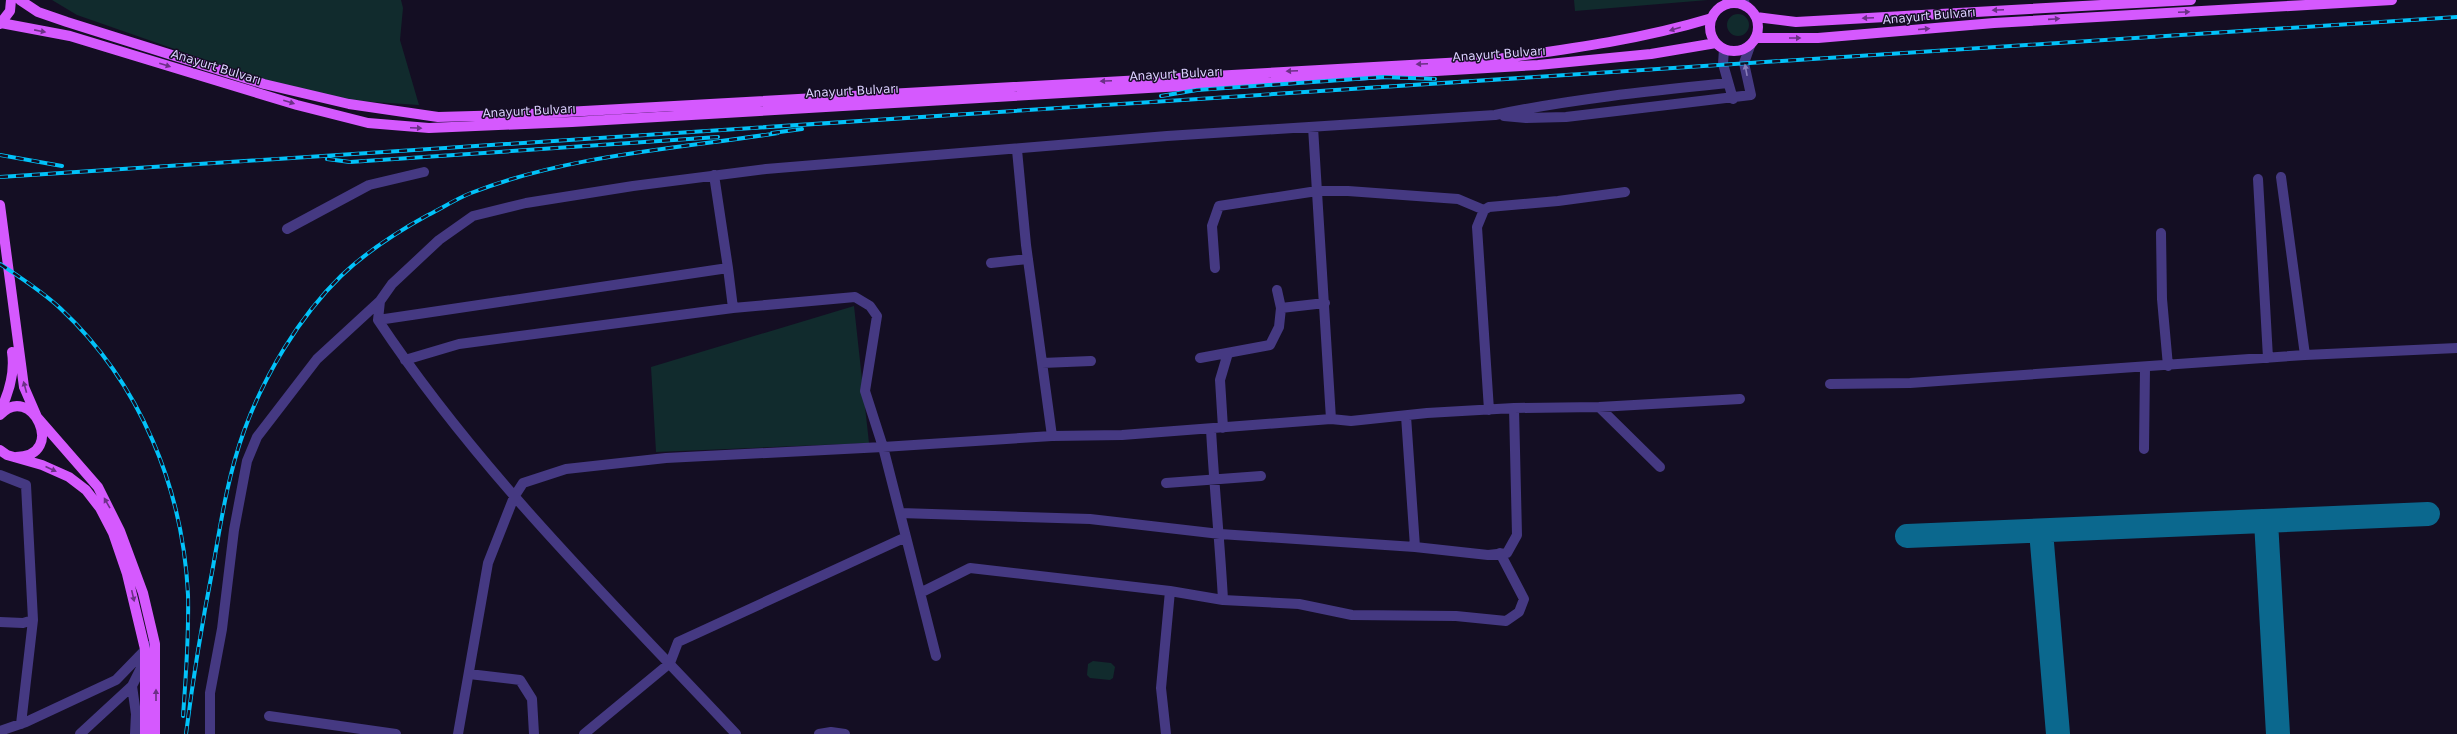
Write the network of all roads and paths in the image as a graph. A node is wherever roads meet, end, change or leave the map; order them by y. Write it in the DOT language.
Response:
graph roads {
  1 [pos="11,0"];
  2 [pos="20,0"];
  3 [pos="29,0"];
  4 [pos="2190,0"];
  5 [pos="2392,0"];
  6 [pos="1727,2"];
  7 [pos="1745,3"];
  8 [pos="2058,3"];
  9 [pos="38,12"];
  10 [pos="1756,17"];
  11 [pos="1712,18"];
  12 [pos="0,24"];
  13 [pos="1753,42"];
  14 [pos="1720,46"];
  15 [pos="1728,83"];
  16 [pos="1733,98"];
  17 [pos="1494,115"];
  18 [pos="1313,127"];
  19 [pos="1017,150"];
  20 [pos="424,172"];
  21 [pos="714,175"];
  22 [pos="2281,177"];
  23 [pos="2258,179"];
  24 [pos="1317,191"];
  25 [pos="1625,192"];
  26 [pos="0,205"];
  27 [pos="1484,210"];
  28 [pos="288,229"];
  29 [pos="2162,233"];
  30 [pos="1028,259"];
  31 [pos="0,261"];
  32 [pos="991,263"];
  33 [pos="728,268"];
  34 [pos="1215,268"];
  35 [pos="1277,290"];
  36 [pos="380,301"];
  37 [pos="1325,303"];
  38 [pos="733,308"];
  39 [pos="1280,308"];
  40 [pos="378,320"];
  41 [pos="2457,348"];
  42 [pos="1228,353"];
  43 [pos="2305,355"];
  44 [pos="1200,358"];
  45 [pos="2268,358"];
  46 [pos="405,360"];
  47 [pos="1091,361"];
  48 [pos="17,364"];
  49 [pos="1042,364"];
  50 [pos="2168,366"];
  51 [pos="2145,368"];
  52 [pos="1830,384"];
  53 [pos="1740,399"];
  54 [pos="1598,407"];
  55 [pos="1514,408"];
  56 [pos="1489,410"];
  57 [pos="0,411"];
  58 [pos="0,414"];
  59 [pos="1406,416"];
  60 [pos="37,417"];
  61 [pos="1331,419"];
  62 [pos="1211,428"];
  63 [pos="1223,428"];
  64 [pos="1052,436"];
  65 [pos="883,447"];
  66 [pos="2144,449"];
  67 [pos="0,450"];
  68 [pos="0,455"];
  69 [pos="14,457"];
  70 [pos="1660,467"];
  71 [pos="0,476"];
  72 [pos="1262,476"];
  73 [pos="1213,479"];
  74 [pos="1166,483"];
  75 [pos="514,497"];
  76 [pos="900,513"];
  77 [pos="1220,534"];
  78 [pos="906,537"];
  79 [pos="1416,547"];
  80 [pos="1500,553"];
  81 [pos="1170,591"];
  82 [pos="920,593"];
  83 [pos="1223,600"];
  84 [pos="33,620"];
  85 [pos="0,622"];
  86 [pos="155,644"];
  87 [pos="145,649"];
  88 [pos="936,656"];
  89 [pos="145,659"];
  90 [pos="670,663"];
  91 [pos="469,674"];
  92 [pos="132,686"];
  93 [pos="269,716"];
  94 [pos="21,724"];
  95 [pos="0,733"];
  96 [pos="80,734"];
  97 [pos="135,734"];
  98 [pos="145,734"];
  99 [pos="155,734"];
  100 [pos="210,734"];
  101 [pos="396,734"];
  102 [pos="458,734"];
  103 [pos="534,734"];
  104 [pos="584,734"];
  105 [pos="736,734"];
  106 [pos="820,734"];
  107 [pos="845,734"];
  108 [pos="1166,734"];
  1 -- 12 [label="main road"];
  2 -- 9 [label="main road, Anayurt Bulvarı"];
  3 -- 9 [label="main road"];
  4 -- 8 [label="main road, Anayurt Bulvarı"];
  13 -- 5 [label="main road, Anayurt Bulvarı, one-way"];
  6 -- 7 [label="main road"];
  6 -- 11 [label="main road"];
  7 -- 10 [label="main road"];
  8 -- 10 [label="main road, Anayurt Bulvarı, one-way"];
  11 -- 9 [label="main road, Anayurt Bulvarı, one-way"];
  10 -- 13 [label="main road"];
  11 -- 14 [label="main road"];
  12 -- 14 [label="main road, Anayurt Bulvarı, one-way"];
  13 -- 14 [label="main road"];
  16 -- 13 [label="street, one-way"];
  14 -- 15 [label="street"];
  15 -- 16 [label="street"];
  15 -- 17 [label="street"];
  16 -- 17 [label="street"];
  17 -- 18 [label="street"];
  18 -- 19 [label="street"];
  18 -- 24 [label="street"];
  19 -- 21 [label="street"];
  19 -- 30 [label="street"];
  20 -- 28 [label="street"];
  21 -- 33 [label="street"];
  21 -- 36 [label="street"];
  22 -- 43 [label="street"];
  23 -- 45 [label="street"];
  24 -- 27 [label="street"];
  24 -- 34 [label="street"];
  24 -- 37 [label="street"];
  25 -- 27 [label="street"];
  26 -- 48 [label="main road"];
  27 -- 56 [label="street"];
  29 -- 50 [label="street"];
  30 -- 32 [label="street"];
  30 -- 49 [label="street"];
  31 -- 48 [label="main road"];
  33 -- 38 [label="street"];
  33 -- 40 [label="street"];
  35 -- 39 [label="street"];
  36 -- 40 [label="street"];
  36 -- 100 [label="street"];
  37 -- 39 [label="street"];
  37 -- 61 [label="street"];
  38 -- 46 [label="street"];
  38 -- 65 [label="street"];
  39 -- 42 [label="street"];
  40 -- 46 [label="street"];
  41 -- 43 [label="street"];
  42 -- 44 [label="street"];
  42 -- 63 [label="street"];
  43 -- 45 [label="street"];
  45 -- 50 [label="street"];
  46 -- 75 [label="street"];
  47 -- 49 [label="street"];
  48 -- 57 [label="main road"];
  60 -- 48 [label="main road, one-way"];
  49 -- 64 [label="street"];
  50 -- 51 [label="street"];
  51 -- 52 [label="street"];
  51 -- 66 [label="street"];
  53 -- 54 [label="street"];
  54 -- 55 [label="street"];
  54 -- 70 [label="street"];
  55 -- 56 [label="street"];
  55 -- 80 [label="street"];
  56 -- 59 [label="street"];
  58 -- 60 [label="main road"];
  59 -- 61 [label="street"];
  59 -- 79 [label="street"];
  60 -- 69 [label="main road"];
  86 -- 60 [label="main road, one-way"];
  61 -- 63 [label="street"];
  62 -- 63 [label="street"];
  62 -- 64 [label="street"];
  62 -- 73 [label="street"];
  64 -- 65 [label="street"];
  65 -- 75 [label="street"];
  65 -- 76 [label="street"];
  67 -- 69 [label="main road"];
  68 -- 69 [label="street"];
  69 -- 87 [label="main road, one-way"];
  71 -- 84 [label="street"];
  72 -- 73 [label="street"];
  73 -- 74 [label="street"];
  73 -- 77 [label="street"];
  75 -- 90 [label="street"];
  75 -- 91 [label="street"];
  76 -- 77 [label="street"];
  76 -- 78 [label="street"];
  77 -- 79 [label="street"];
  77 -- 83 [label="street"];
  78 -- 82 [label="street"];
  78 -- 90 [label="street"];
  79 -- 80 [label="street"];
  80 -- 83 [label="street"];
  81 -- 82 [label="street"];
  81 -- 83 [label="street"];
  81 -- 108 [label="street"];
  82 -- 88 [label="street"];
  84 -- 85 [label="street"];
  84 -- 94 [label="street"];
  86 -- 87 [label="street"];
  86 -- 89 [label="street"];
  99 -- 86 [label="main road, one-way"];
  87 -- 89 [label="main road"];
  87 -- 94 [label="street"];
  89 -- 92 [label="street"];
  89 -- 98 [label="main road"];
  90 -- 104 [label="street"];
  90 -- 105 [label="street"];
  91 -- 102 [label="street"];
  91 -- 103 [label="street"];
  92 -- 96 [label="street"];
  92 -- 97 [label="street"];
  93 -- 101 [label="street"];
  94 -- 95 [label="street"];
  106 -- 107 [label="street"];
}
